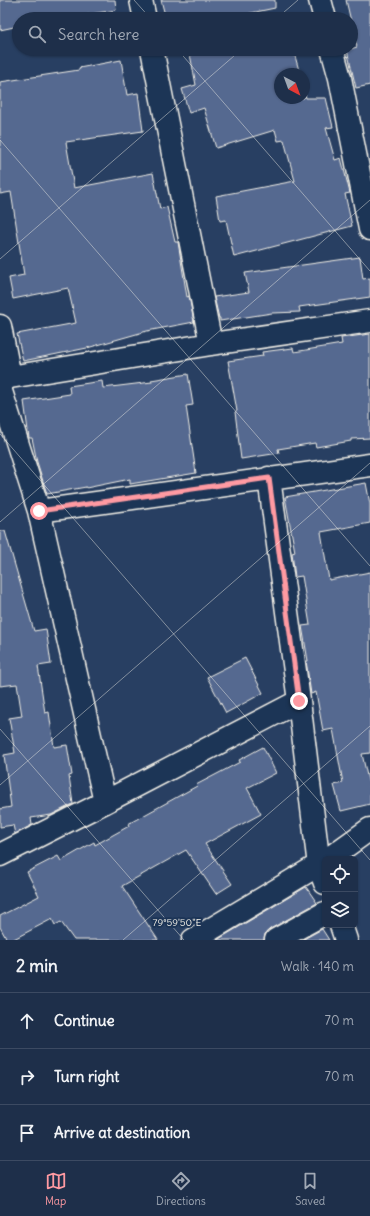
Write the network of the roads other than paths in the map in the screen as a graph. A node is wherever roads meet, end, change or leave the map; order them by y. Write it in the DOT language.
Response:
graph roads {
  1 [pos="140,0"];
  2 [pos="320,0"];
  3 [pos="143,12"];
  4 [pos="323,12"];
  5 [pos="153,56"];
  6 [pos="333,56"];
  7 [pos="370,229"];
  8 [pos="370,321"];
  9 [pos="0,326"];
  10 [pos="211,344"];
  11 [pos="3,382"];
  12 [pos="370,465"];
  13 [pos="269,478"];
  14 [pos="39,511"];
  15 [pos="299,701"];
  16 [pos="105,802"];
  17 [pos="370,829"];
  18 [pos="0,855"];
  19 [pos="322,856"];
  20 [pos="337,856"];
  21 [pos="322,868"];
  22 [pos="322,915"];
  23 [pos="342,928"];
  24 [pos="193,940"];
  25 [pos="276,940"];
  26 [pos="346,940"];
  1 -- 3 [label="street"];
  2 -- 4 [label="street"];
  5 -- 10 [label="street"];
  6 -- 7 [label="street"];
  8 -- 10 [label="street"];
  9 -- 11 [label="street"];
  10 -- 11 [label="street"];
  11 -- 14 [label="street"];
  12 -- 13 [label="street"];
  13 -- 14 [label="street"];
  13 -- 15 [label="street"];
  14 -- 16 [label="street"];
  15 -- 16 [label="street"];
  15 -- 19 [label="street"];
  16 -- 18 [label="street"];
  17 -- 20 [label="street"];
  21 -- 24 [label="street"];
  22 -- 25 [label="street"];
  23 -- 26 [label="street"];
}
